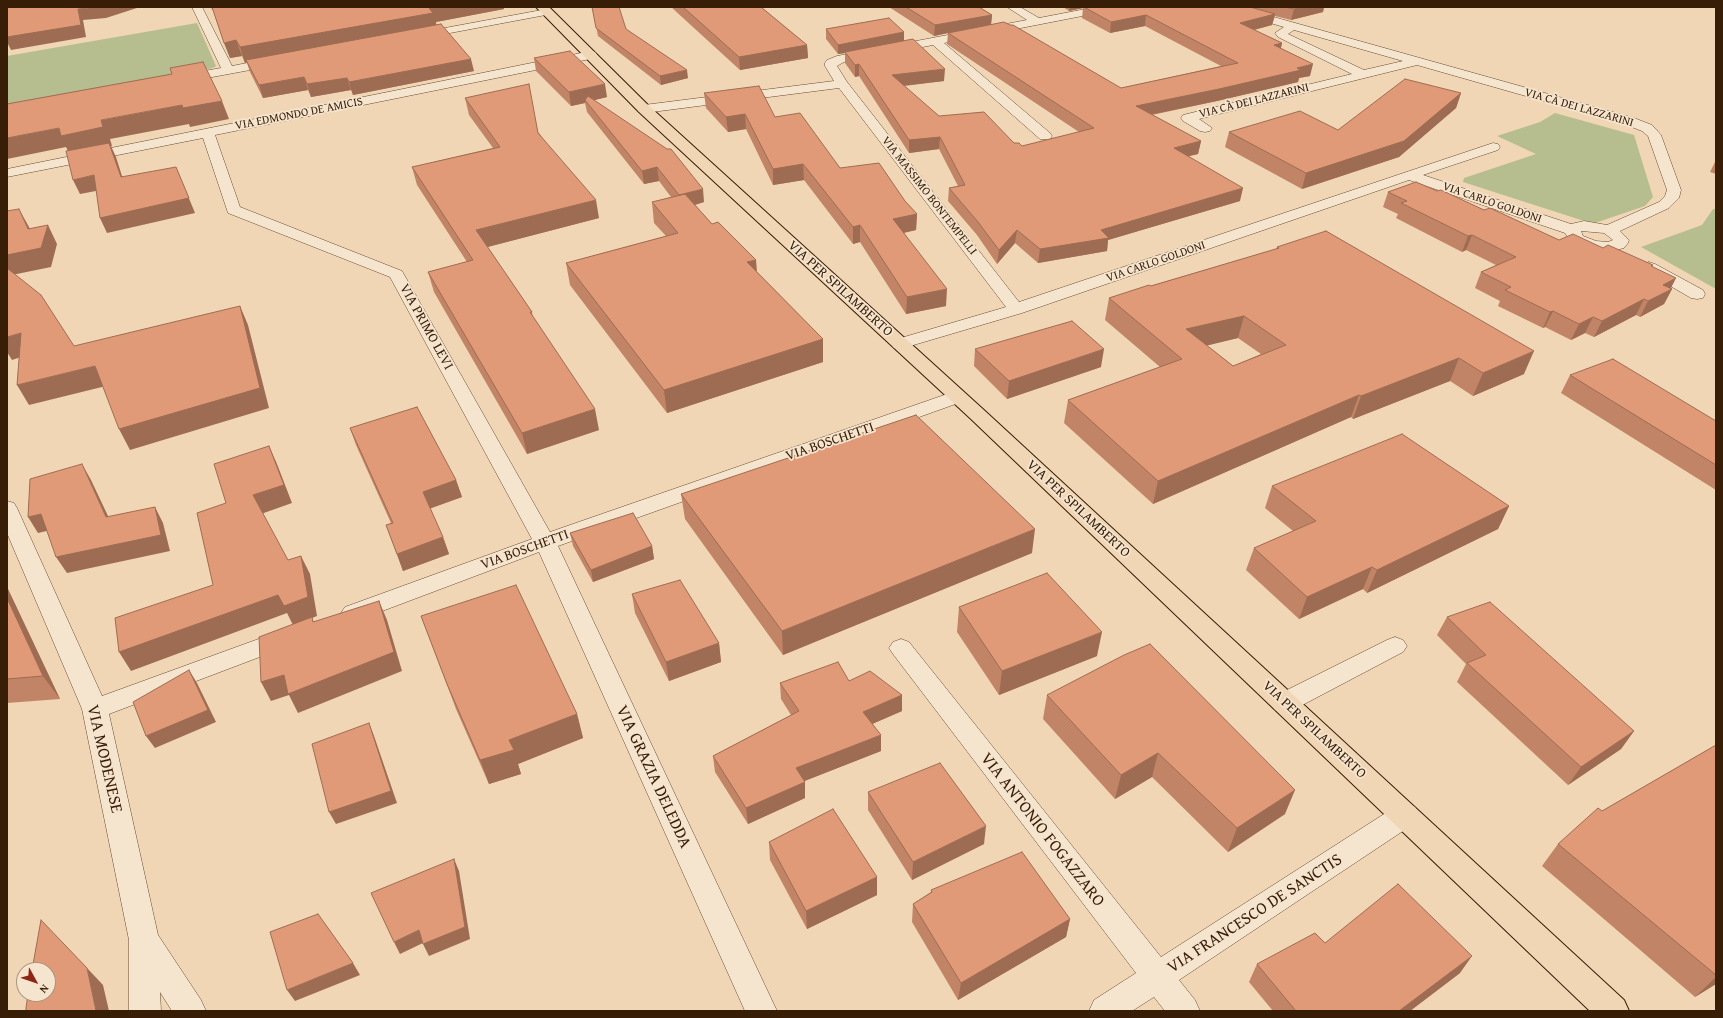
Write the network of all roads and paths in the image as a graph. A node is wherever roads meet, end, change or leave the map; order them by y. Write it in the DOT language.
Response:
graph roads {
  1 [pos="1012,7"];
  2 [pos="1113,7"];
  3 [pos="1226,7"];
  4 [pos="544,9"];
  5 [pos="203,13"];
  6 [pos="1037,21"];
  7 [pos="1293,27"];
  8 [pos="404,38"];
  9 [pos="935,41"];
  10 [pos="591,55"];
  11 [pos="289,59"];
  12 [pos="1415,62"];
  13 [pos="228,70"];
  14 [pos="1362,74"];
  15 [pos="167,82"];
  16 [pos="842,84"];
  17 [pos="644,109"];
  18 [pos="1205,128"];
  19 [pos="208,133"];
  20 [pos="1045,136"];
  21 [pos="1493,147"];
  22 [pos="7,173"];
  23 [pos="1411,176"];
  24 [pos="1573,230"];
  25 [pos="1609,230"];
  26 [pos="1614,247"];
  27 [pos="1697,294"];
  28 [pos="1016,309"];
  29 [pos="900,344"];
  30 [pos="956,397"];
  31 [pos="7,508"];
  32 [pos="545,542"];
  33 [pos="331,621"];
  34 [pos="309,630"];
  35 [pos="1395,646"];
  36 [pos="900,648"];
  37 [pos="1284,703"];
  38 [pos="95,709"];
  39 [pos="1405,816"];
  40 [pos="144,940"];
  41 [pos="1157,978"];
  42 [pos="145,1011"];
  43 [pos="190,1011"];
  44 [pos="761,1011"];
  45 [pos="1105,1011"];
  46 [pos="1184,1011"];
  47 [pos="1613,1011"];
  1 -- 6 [label="street"];
  2 -- 6 [label="street, VIA MASSIMO BONTEMPELLI"];
  3 -- 7 [label="street, VIA CÀ DEI LAZZARINI"];
  4 -- 8 [label="street"];
  4 -- 10 [label="main road, VIA PER SPILAMBERTO"];
  5 -- 13 [label="street"];
  6 -- 9 [label="street, VIA MASSIMO BONTEMPELLI"];
  7 -- 12 [label="street, VIA CÀ DEI LAZZARINI"];
  7 -- 14 [label="street"];
  9 -- 16 [label="street, VIA MASSIMO BONTEMPELLI"];
  9 -- 20 [label="street"];
  10 -- 17 [label="main road, VIA PER SPILAMBERTO"];
  10 -- 19 [label="street, VIA EDMONDO DE AMICIS"];
  11 -- 13 [label="street"];
  12 -- 14 [label="street, VIA CÀ DEI LAZZARINI"];
  12 -- 25 [label="street, VIA CÀ DEI LAZZARINI"];
  13 -- 15 [label="street"];
  14 -- 18 [label="street, VIA CÀ DEI LAZZARINI"];
  16 -- 17 [label="street"];
  16 -- 28 [label="street, VIA MASSIMO BONTEMPELLI"];
  17 -- 29 [label="main road, VIA PER SPILAMBERTO"];
  19 -- 22 [label="street, VIA EDMONDO DE AMICIS"];
  19 -- 32 [label="street, VIA PRIMO LEVI"];
  21 -- 23 [label="street, VIA CARLO GOLDONI"];
  23 -- 24 [label="street, VIA CARLO GOLDONI"];
  23 -- 28 [label="street, VIA CARLO GOLDONI"];
  24 -- 25 [label="street"];
  24 -- 26 [label="street"];
  25 -- 26 [label="street"];
  26 -- 27 [label="street"];
  28 -- 29 [label="street, VIA CARLO GOLDONI"];
  29 -- 30 [label="main road, VIA PER SPILAMBERTO"];
  30 -- 32 [label="street, VIA BOSCHETTI"];
  30 -- 37 [label="main road, VIA PER SPILAMBERTO"];
  31 -- 38 [label="street, VIA MODENESE"];
  32 -- 33 [label="street, VIA BOSCHETTI"];
  32 -- 44 [label="street, VIA GRAZIA DELEDDA"];
  34 -- 38 [label="street"];
  35 -- 37 [label="street"];
  36 -- 41 [label="street, VIA ANTONIO FOGAZZARO"];
  37 -- 39 [label="main road, VIA PER SPILAMBERTO"];
  38 -- 40 [label="street, VIA MODENESE"];
  39 -- 41 [label="street, VIA FRANCESCO DE SANCTIS"];
  39 -- 47 [label="main road, VIA PER SPILAMBERTO"];
  40 -- 42 [label="street"];
  40 -- 43 [label="street, VIA MODENESE"];
  41 -- 45 [label="street, VIA FRANCESCO DE SANCTIS"];
  41 -- 46 [label="street, VIA ANTONIO FOGAZZARO"];
}
